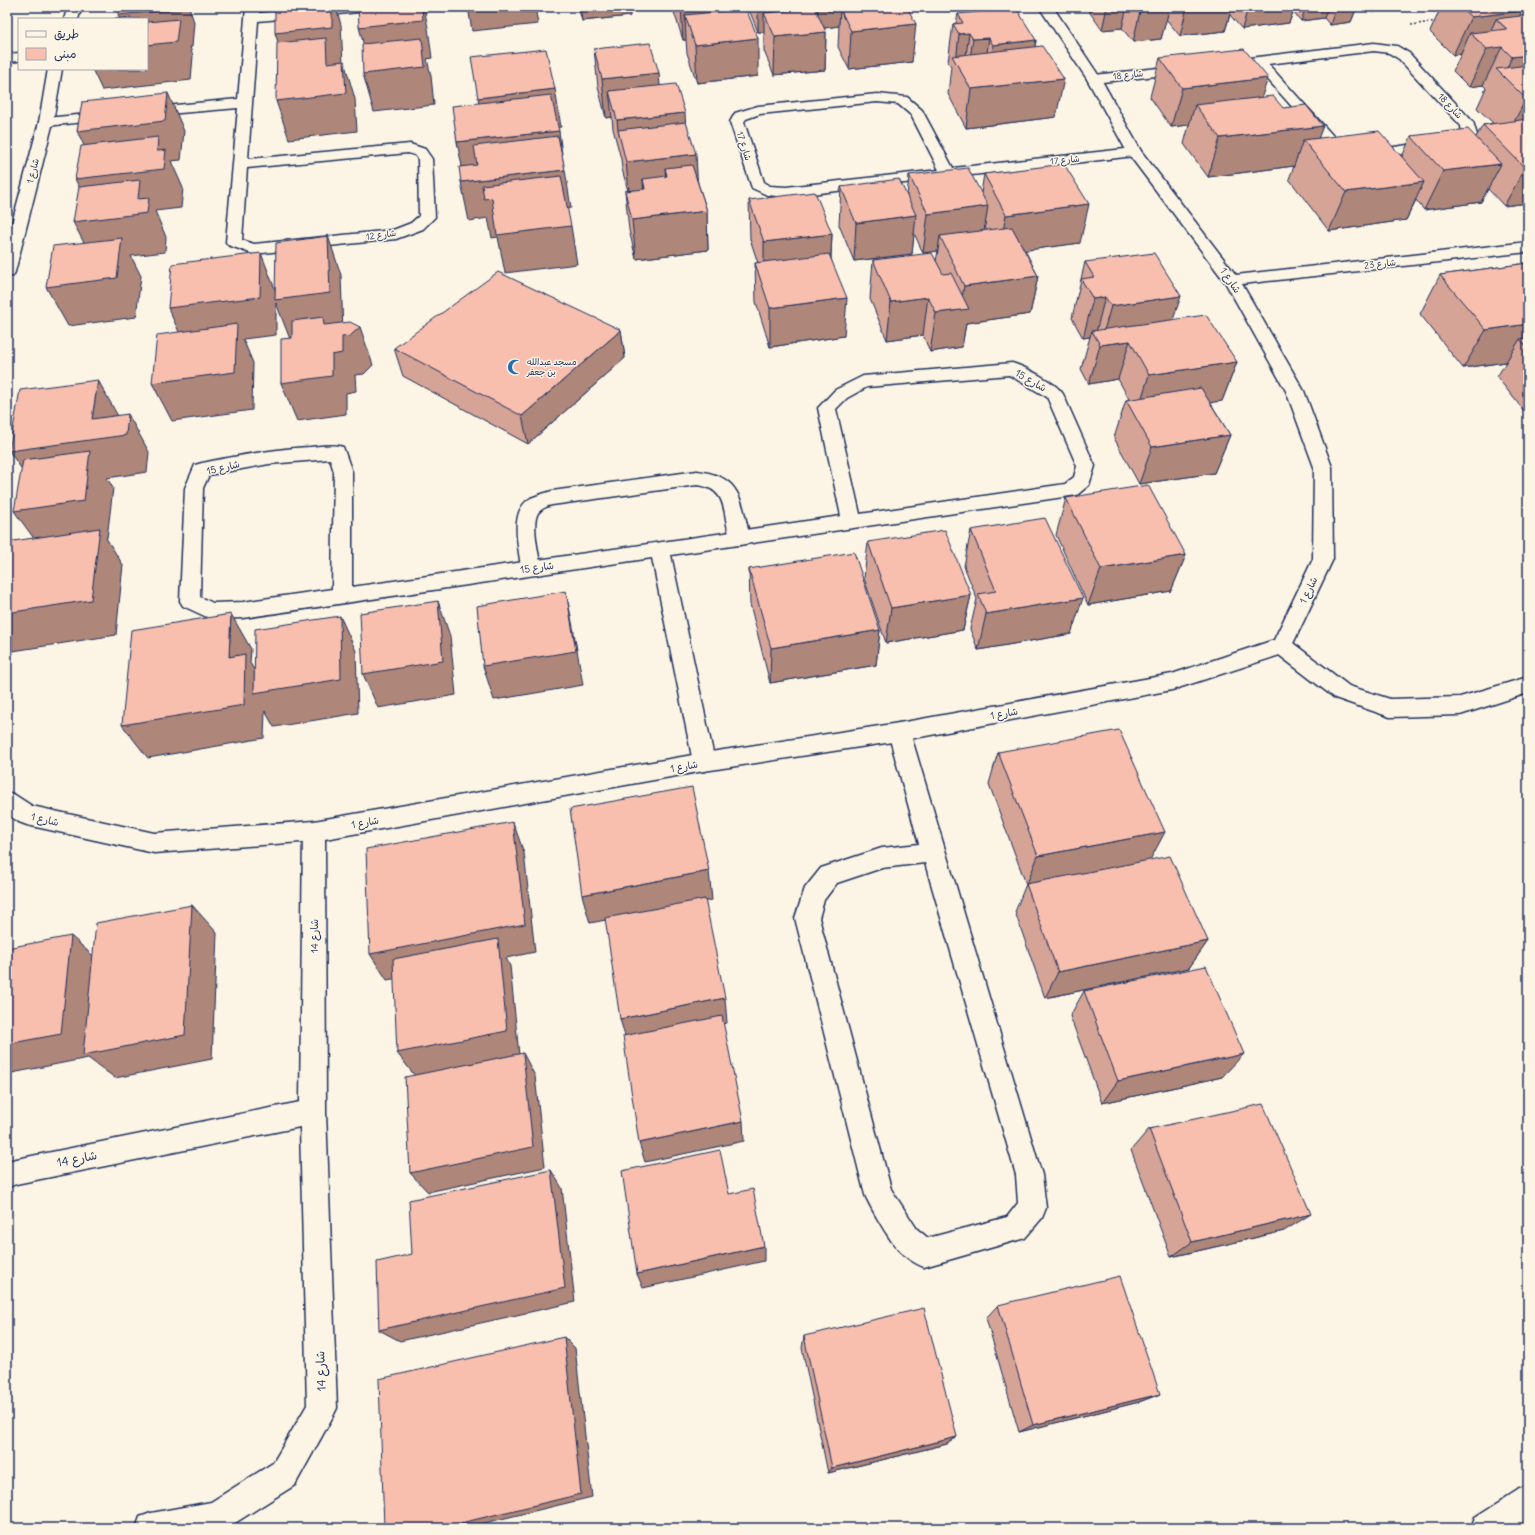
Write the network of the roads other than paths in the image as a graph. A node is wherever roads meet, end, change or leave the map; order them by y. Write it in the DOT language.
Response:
graph roads {
  1 [pos="75,7"];
  2 [pos="371,7"];
  3 [pos="1046,7"];
  4 [pos="252,12"];
  5 [pos="71,18"];
  6 [pos="18,57"];
  7 [pos="7,58"];
  8 [pos="1258,61"];
  9 [pos="55,70"];
  10 [pos="1094,79"];
  11 [pos="245,102"];
  12 [pos="46,122"];
  13 [pos="1134,152"];
  14 [pos="240,164"];
  15 [pos="948,173"];
  16 [pos="1528,247"];
  17 [pos="7,272"];
  18 [pos="1232,280"];
  19 [pos="852,522"];
  20 [pos="740,538"];
  21 [pos="660,550"];
  22 [pos="531,568"];
  23 [pos="342,596"];
  24 [pos="1282,646"];
  25 [pos="1528,685"];
  26 [pos="900,732"];
  27 [pos="704,762"];
  28 [pos="7,802"];
  29 [pos="314,832"];
  30 [pos="933,852"];
  31 [pos="313,1112"];
  32 [pos="7,1175"];
  33 [pos="1528,1501"];
  34 [pos="1528,1511"];
  35 [pos="151,1528"];
  36 [pos="1486,1528"];
  37 [pos="1494,1528"];
  1 -- 5 [label="street"];
  2 -- 4 [label="street, شارع 12"];
  3 -- 10 [label="street, شارع 1"];
  4 -- 11 [label="street, شارع 12"];
  6 -- 7 [label="street"];
  8 -- 8 [label="street, شارع 18"];
  8 -- 10 [label="street, شارع 18"];
  9 -- 12 [label="street, شارع 1"];
  10 -- 13 [label="street, شارع 1"];
  11 -- 12 [label="street"];
  11 -- 14 [label="street, شارع 12"];
  12 -- 17 [label="street, شارع 1"];
  13 -- 15 [label="street, شارع 17"];
  13 -- 18 [label="street, شارع 1"];
  14 -- 14 [label="street, شارع 12"];
  15 -- 15 [label="street, شارع 17"];
  16 -- 18 [label="street, شارع 23"];
  18 -- 24 [label="street, شارع 1"];
  19 -- 19 [label="street, شارع 15"];
  19 -- 20 [label="street, شارع 15"];
  20 -- 21 [label="street, شارع 15"];
  20 -- 22 [label="street"];
  21 -- 22 [label="street, شارع 15"];
  21 -- 27 [label="street"];
  22 -- 23 [label="street, شارع 15"];
  23 -- 23 [label="street, شارع 15"];
  24 -- 25 [label="street"];
  24 -- 26 [label="street, شارع 1"];
  26 -- 27 [label="street, شارع 1"];
  26 -- 30 [label="street"];
  27 -- 29 [label="street, شارع 1"];
  28 -- 29 [label="street, شارع 1"];
  29 -- 31 [label="street, شارع 14"];
  30 -- 30 [label="street"];
  31 -- 32 [label="street, شارع 14"];
  31 -- 35 [label="street, شارع 14"];
  33 -- 36 [label="street"];
  34 -- 37 [label="street"];
}
